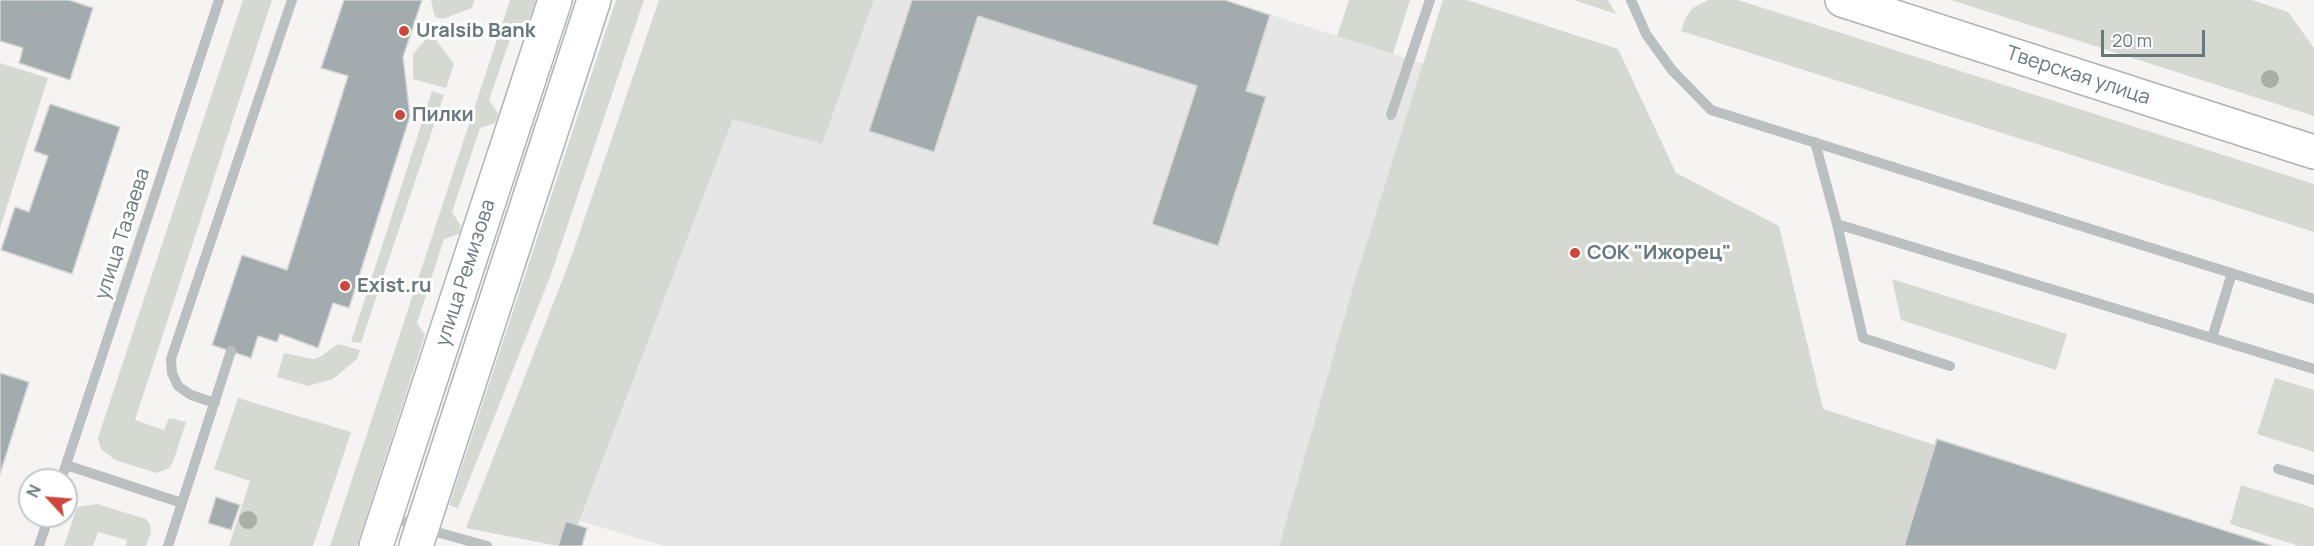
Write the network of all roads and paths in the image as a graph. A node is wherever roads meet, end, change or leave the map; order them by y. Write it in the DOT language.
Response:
graph roads {
  1 [pos="219,0"];
  2 [pos="291,0"];
  3 [pos="555,0"];
  4 [pos="594,0"];
  5 [pos="1430,0"];
  6 [pos="1631,0"];
  7 [pos="1842,0"];
  8 [pos="1391,116"];
  9 [pos="1815,142"];
  10 [pos="2314,152"];
  11 [pos="1837,224"];
  12 [pos="2232,273"];
  13 [pos="2314,299"];
  14 [pos="2212,338"];
  15 [pos="231,351"];
  16 [pos="1950,366"];
  17 [pos="2314,369"];
  18 [pos="215,403"];
  19 [pos="66,465"];
  20 [pos="65,468"];
  21 [pos="2278,469"];
  22 [pos="2314,480"];
  23 [pos="182,503"];
  24 [pos="386,514"];
  25 [pos="45,528"];
  26 [pos="419,537"];
  27 [pos="39,546"];
  28 [pos="168,546"];
  29 [pos="376,546"];
  30 [pos="487,546"];
  1 -- 19 [label="street, улица Тазаева"];
  2 -- 18 [label="street"];
  3 -- 24 [label="main road, улица Ремизова"];
  4 -- 26 [label="main road, улица Ремизова"];
  5 -- 8 [label="street"];
  6 -- 9 [label="street"];
  7 -- 10 [label="main road, Тверская улица"];
  9 -- 11 [label="street"];
  9 -- 12 [label="street"];
  11 -- 14 [label="street"];
  11 -- 16 [label="street"];
  12 -- 13 [label="street"];
  12 -- 14 [label="street"];
  14 -- 17 [label="street"];
  15 -- 18 [label="street"];
  18 -- 23 [label="street"];
  19 -- 20 [label="street, улица Тазаева"];
  19 -- 23 [label="street"];
  21 -- 22 [label="street"];
  23 -- 28 [label="street"];
  24 -- 26 [label="street"];
  24 -- 29 [label="main road, улица Ремизова"];
  25 -- 27 [label="street"];
  26 -- 30 [label="street"];
}
